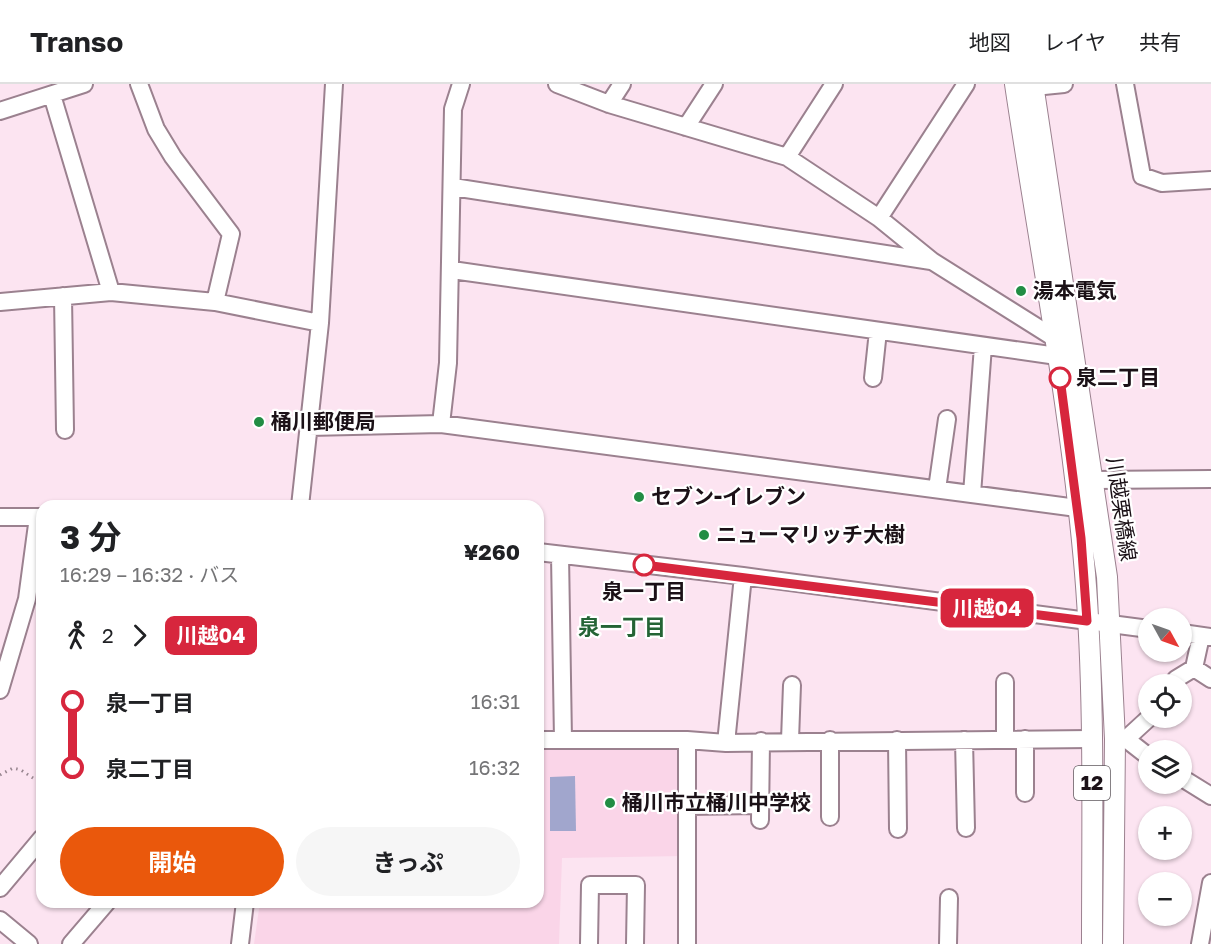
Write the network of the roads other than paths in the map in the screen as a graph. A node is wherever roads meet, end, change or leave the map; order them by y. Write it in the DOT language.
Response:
graph roads {
  1 [pos="84,84"];
  2 [pos="139,84"];
  3 [pos="334,84"];
  4 [pos="461,84"];
  5 [pos="557,84"];
  6 [pos="622,84"];
  7 [pos="714,84"];
  8 [pos="834,84"];
  9 [pos="966,84"];
  10 [pos="1064,84"];
  11 [pos="1125,84"];
  12 [pos="1027,85"];
  13 [pos="52,94"];
  14 [pos="609,104"];
  15 [pos="0,111"];
  16 [pos="686,127"];
  17 [pos="788,158"];
  18 [pos="1211,180"];
  19 [pos="453,187"];
  20 [pos="879,218"];
  21 [pos="932,261"];
  22 [pos="452,270"];
  23 [pos="111,292"];
  24 [pos="63,296"];
  25 [pos="0,302"];
  26 [pos="215,302"];
  27 [pos="320,323"];
  28 [pos="878,331"];
  29 [pos="983,346"];
  30 [pos="1057,348"];
  31 [pos="873,378"];
  32 [pos="947,419"];
  33 [pos="441,424"];
  34 [pos="309,427"];
  35 [pos="65,430"];
  36 [pos="1211,479"];
  37 [pos="1093,480"];
  38 [pos="937,489"];
  39 [pos="972,494"];
  40 [pos="301,500"];
  41 [pos="1077,508"];
  42 [pos="0,517"];
  43 [pos="36,517"];
  44 [pos="544,553"];
  45 [pos="561,555"];
  46 [pos="36,560"];
  47 [pos="743,576"];
  48 [pos="1087,621"];
  49 [pos="1111,624"];
  50 [pos="1138,628"];
  51 [pos="1206,636"];
  52 [pos="1194,668"];
  53 [pos="1184,674"];
  54 [pos="1211,679"];
  55 [pos="1005,682"];
  56 [pos="792,685"];
  57 [pos="0,690"];
  58 [pos="1138,726"];
  59 [pos="1005,739"];
  60 [pos="1025,739"];
  61 [pos="1091,739"];
  62 [pos="1121,739"];
  63 [pos="544,740"];
  64 [pos="563,740"];
  65 [pos="687,740"];
  66 [pos="790,740"];
  67 [pos="830,740"];
  68 [pos="897,740"];
  69 [pos="964,740"];
  70 [pos="761,741"];
  71 [pos="726,743"];
  72 [pos="1138,749"];
  73 [pos="1192,784"];
  74 [pos="1025,793"];
  75 [pos="1211,796"];
  76 [pos="1116,802"];
  77 [pos="1092,805"];
  78 [pos="687,806"];
  79 [pos="830,817"];
  80 [pos="966,828"];
  81 [pos="898,829"];
  82 [pos="36,845"];
  83 [pos="1211,883"];
  84 [pos="0,888"];
  85 [pos="949,898"];
  86 [pos="102,908"];
  87 [pos="244,908"];
  88 [pos="0,920"];
  89 [pos="29,944"];
  90 [pos="71,944"];
  91 [pos="240,944"];
  92 [pos="589,944"];
  93 [pos="635,944"];
  94 [pos="687,944"];
  95 [pos="948,944"];
  96 [pos="1079,944"];
  97 [pos="1092,944"];
  98 [pos="1113,944"];
  99 [pos="1125,944"];
  100 [pos="1200,944"];
  1 -- 13 [label="street"];
  2 -- 26 [label="street"];
  3 -- 27 [label="street"];
  4 -- 19 [label="street"];
  5 -- 14 [label="street"];
  6 -- 14 [label="street"];
  7 -- 16 [label="street"];
  8 -- 17 [label="street"];
  9 -- 20 [label="street"];
  10 -- 12 [label="street"];
  11 -- 18 [label="street"];
  12 -- 30 [label="main road, 川越栗橋線 / 12"];
  12 -- 37 [label="main road, 川越栗橋線 / 12"];
  13 -- 15 [label="street"];
  13 -- 23 [label="street"];
  14 -- 16 [label="street"];
  16 -- 17 [label="street"];
  17 -- 20 [label="street"];
  19 -- 21 [label="street"];
  19 -- 22 [label="street"];
  20 -- 21 [label="street"];
  21 -- 30 [label="street"];
  22 -- 28 [label="street"];
  22 -- 33 [label="street"];
  23 -- 24 [label="street"];
  23 -- 26 [label="street"];
  24 -- 25 [label="street"];
  24 -- 35 [label="street"];
  26 -- 27 [label="street"];
  27 -- 34 [label="street"];
  28 -- 29 [label="street"];
  28 -- 31 [label="street"];
  29 -- 30 [label="street"];
  29 -- 39 [label="street"];
  30 -- 41 [label="main road, 川越栗橋線 / 12"];
  32 -- 38 [label="street"];
  33 -- 34 [label="street"];
  33 -- 38 [label="street"];
  34 -- 40 [label="street"];
  36 -- 37 [label="street"];
  37 -- 49 [label="main road, 川越栗橋線 / 12"];
  38 -- 39 [label="street"];
  39 -- 41 [label="street"];
  41 -- 48 [label="main road, 川越栗橋線 / 12"];
  42 -- 43 [label="street"];
  44 -- 45 [label="street"];
  45 -- 47 [label="street"];
  45 -- 64 [label="street"];
  46 -- 57 [label="street"];
  47 -- 48 [label="street"];
  47 -- 71 [label="street"];
  48 -- 49 [label="street"];
  48 -- 61 [label="main road, 川越栗橋線 / 12"];
  49 -- 50 [label="street"];
  49 -- 62 [label="main road, 川越栗橋線 / 12"];
  51 -- 52 [label="street"];
  52 -- 53 [label="street"];
  52 -- 54 [label="street"];
  55 -- 59 [label="street"];
  56 -- 66 [label="street"];
  58 -- 62 [label="street"];
  59 -- 60 [label="street"];
  59 -- 69 [label="street"];
  60 -- 61 [label="street"];
  60 -- 74 [label="street"];
  61 -- 77 [label="main road, 川越栗橋線 / 12"];
  62 -- 72 [label="street"];
  62 -- 76 [label="main road, 川越栗橋線 / 12"];
  63 -- 64 [label="street"];
  64 -- 65 [label="street"];
  65 -- 71 [label="street"];
  65 -- 78 [label="street"];
  66 -- 67 [label="street"];
  66 -- 70 [label="street"];
  67 -- 68 [label="street"];
  67 -- 79 [label="street"];
  68 -- 69 [label="street"];
  68 -- 81 [label="street"];
  69 -- 80 [label="street"];
  70 -- 71 [label="street"];
  70 -- 78 [label="street"];
  73 -- 75 [label="street"];
  76 -- 98 [label="main road, 川越栗橋線 / 12"];
  76 -- 99 [label="main road"];
  77 -- 96 [label="main road"];
  77 -- 97 [label="main road, 川越栗橋線 / 12"];
  78 -- 94 [label="street"];
  82 -- 84 [label="street"];
  83 -- 100 [label="street"];
  85 -- 95 [label="street"];
  86 -- 90 [label="street"];
  87 -- 91 [label="street"];
  88 -- 89 [label="street"];
  92 -- 93 [label="street"];
}
